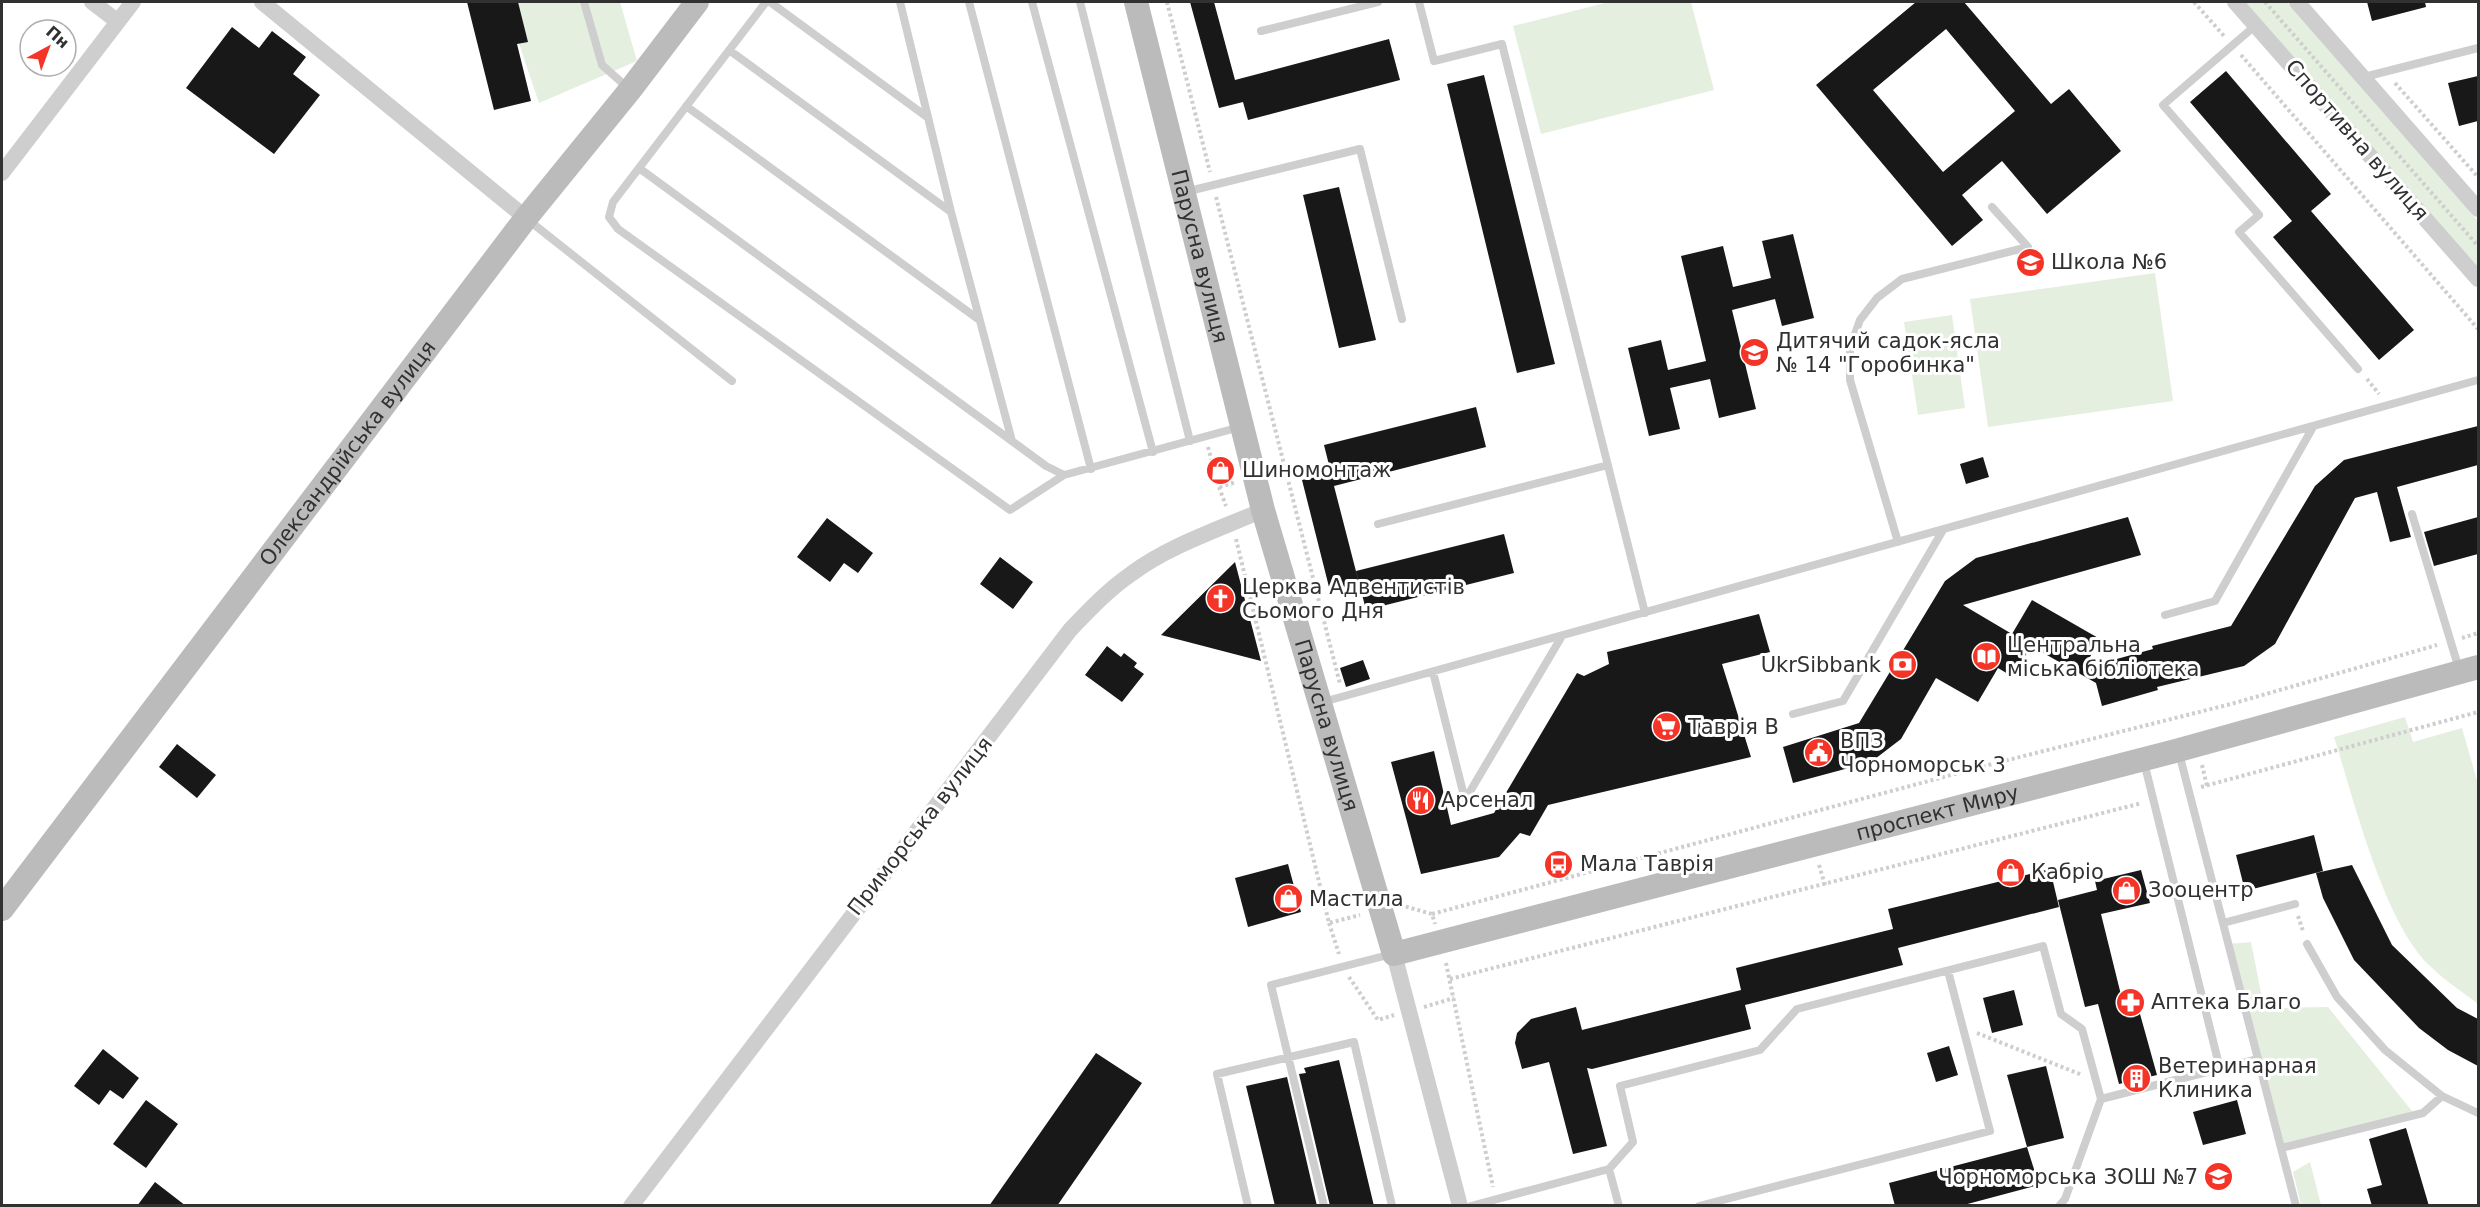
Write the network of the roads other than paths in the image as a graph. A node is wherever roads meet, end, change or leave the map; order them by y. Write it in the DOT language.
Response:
graph roads {
  1 [pos="92,2"];
  2 [pos="133,2"];
  3 [pos="262,2"];
  4 [pos="584,2"];
  5 [pos="697,2"];
  6 [pos="768,2"];
  7 [pos="900,2"];
  8 [pos="969,2"];
  9 [pos="1032,2"];
  10 [pos="1080,2"];
  11 [pos="1136,2"];
  12 [pos="1378,2"];
  13 [pos="1419,2"];
  14 [pos="2235,2"];
  15 [pos="2297,2"];
  16 [pos="117,21"];
  17 [pos="2256,25"];
  18 [pos="1261,31"];
  19 [pos="2478,48"];
  20 [pos="729,50"];
  21 [pos="2364,77"];
  22 [pos="630,90"];
  23 [pos="686,106"];
  24 [pos="927,117"];
  25 [pos="639,168"];
  26 [pos="2,173"];
  27 [pos="1185,192"];
  28 [pos="1992,207"];
  29 [pos="2478,208"];
  30 [pos="951,212"];
  31 [pos="526,218"];
  32 [pos="2478,279"];
  33 [pos="978,319"];
  34 [pos="1402,319"];
  35 [pos="2358,369"];
  36 [pos="2478,380"];
  37 [pos="732,381"];
  38 [pos="1242,426"];
  39 [pos="2313,427"];
  40 [pos="1012,441"];
  41 [pos="1190,441"];
  42 [pos="1153,452"];
  43 [pos="1608,465"];
  44 [pos="1091,469"];
  45 [pos="1065,475"];
  46 [pos="1263,510"];
  47 [pos="2412,514"];
  48 [pos="1378,524"];
  49 [pos="1943,530"];
  50 [pos="1898,542"];
  51 [pos="1645,613"];
  52 [pos="2165,615"];
  53 [pos="1562,636"];
  54 [pos="2469,669"];
  55 [pos="1433,672"];
  56 [pos="1320,703"];
  57 [pos="1792,714"];
  58 [pos="2178,750"];
  59 [pos="2144,759"];
  60 [pos="2295,904"];
  61 [pos="2,909"];
  62 [pos="2223,923"];
  63 [pos="2307,944"];
  64 [pos="1394,954"];
  65 [pos="1948,971"];
  66 [pos="1288,1057"];
  67 [pos="2258,1059"];
  68 [pos="2220,1069"];
  69 [pos="2442,1096"];
  70 [pos="2101,1099"];
  71 [pos="2478,1113"];
  72 [pos="2281,1148"];
  73 [pos="1609,1169"];
  74 [pos="631,1206"];
  75 [pos="1248,1206"];
  76 [pos="1324,1206"];
  77 [pos="1392,1206"];
  78 [pos="1460,1206"];
  79 [pos="1471,1206"];
  80 [pos="1619,1206"];
  81 [pos="1699,1206"];
  82 [pos="2059,1206"];
  83 [pos="2296,1206"];
  1 -- 16 [label="street"];
  2 -- 16 [label="street"];
  3 -- 31 [label="street"];
  4 -- 22 [label="lane"];
  5 -- 22 [label="street, Олександрійська вулиця"];
  6 -- 20 [label="lane"];
  6 -- 24 [label="lane"];
  7 -- 24 [label="lane"];
  8 -- 44 [label="lane"];
  9 -- 42 [label="lane"];
  10 -- 41 [label="lane"];
  11 -- 27 [label="street, Парусна вулиця"];
  12 -- 18 [label="lane"];
  13 -- 43 [label="lane"];
  14 -- 17 [label="street, Спортивна вулиця"];
  15 -- 21 [label="street"];
  16 -- 26 [label="street"];
  17 -- 32 [label="street, Спортивна вулиця"];
  17 -- 35 [label="lane"];
  19 -- 21 [label="lane"];
  20 -- 23 [label="lane"];
  20 -- 30 [label="lane"];
  21 -- 29 [label="street"];
  22 -- 31 [label="street, Олександрійська вулиця"];
  23 -- 25 [label="lane"];
  23 -- 33 [label="lane"];
  24 -- 30 [label="lane"];
  25 -- 40 [label="lane"];
  25 -- 45 [label="lane"];
  27 -- 34 [label="lane"];
  27 -- 38 [label="street, Парусна вулиця"];
  28 -- 50 [label="lane"];
  30 -- 33 [label="lane"];
  31 -- 37 [label="lane"];
  31 -- 61 [label="street, Олександрійська вулиця"];
  33 -- 40 [label="lane"];
  36 -- 39 [label="lane"];
  38 -- 41 [label="lane"];
  38 -- 46 [label="street, Парусна вулиця"];
  39 -- 49 [label="lane"];
  39 -- 52 [label="lane"];
  40 -- 45 [label="lane"];
  41 -- 42 [label="lane"];
  42 -- 44 [label="lane"];
  43 -- 48 [label="lane"];
  43 -- 51 [label="lane"];
  44 -- 45 [label="lane"];
  46 -- 56 [label="street, Парусна вулиця"];
  46 -- 74 [label="street, Приморська вулиця"];
  47 -- 54 [label="lane"];
  49 -- 50 [label="lane"];
  49 -- 57 [label="lane"];
  50 -- 51 [label="lane"];
  51 -- 53 [label="lane"];
  53 -- 55 [label="lane"];
  53 -- 55 [label="lane"];
  54 -- 58 [label="street, проспект Миру"];
  55 -- 56 [label="lane"];
  56 -- 64 [label="street, Парусна вулиця"];
  58 -- 59 [label="street, проспект Миру"];
  58 -- 62 [label="lane"];
  59 -- 64 [label="street, проспект Миру"];
  59 -- 68 [label="lane"];
  60 -- 62 [label="lane"];
  62 -- 67 [label="lane"];
  63 -- 69 [label="lane"];
  64 -- 66 [label="lane"];
  64 -- 78 [label="street, Парусна вулиця"];
  65 -- 70 [label="lane"];
  65 -- 73 [label="lane"];
  65 -- 81 [label="lane"];
  66 -- 75 [label="lane"];
  66 -- 76 [label="lane"];
  66 -- 77 [label="lane"];
  67 -- 68 [label="lane"];
  67 -- 72 [label="lane"];
  68 -- 70 [label="lane"];
  69 -- 71 [label="lane"];
  69 -- 72 [label="lane"];
  70 -- 82 [label="lane"];
  72 -- 83 [label="lane"];
  73 -- 79 [label="lane"];
  73 -- 80 [label="lane"];
}
